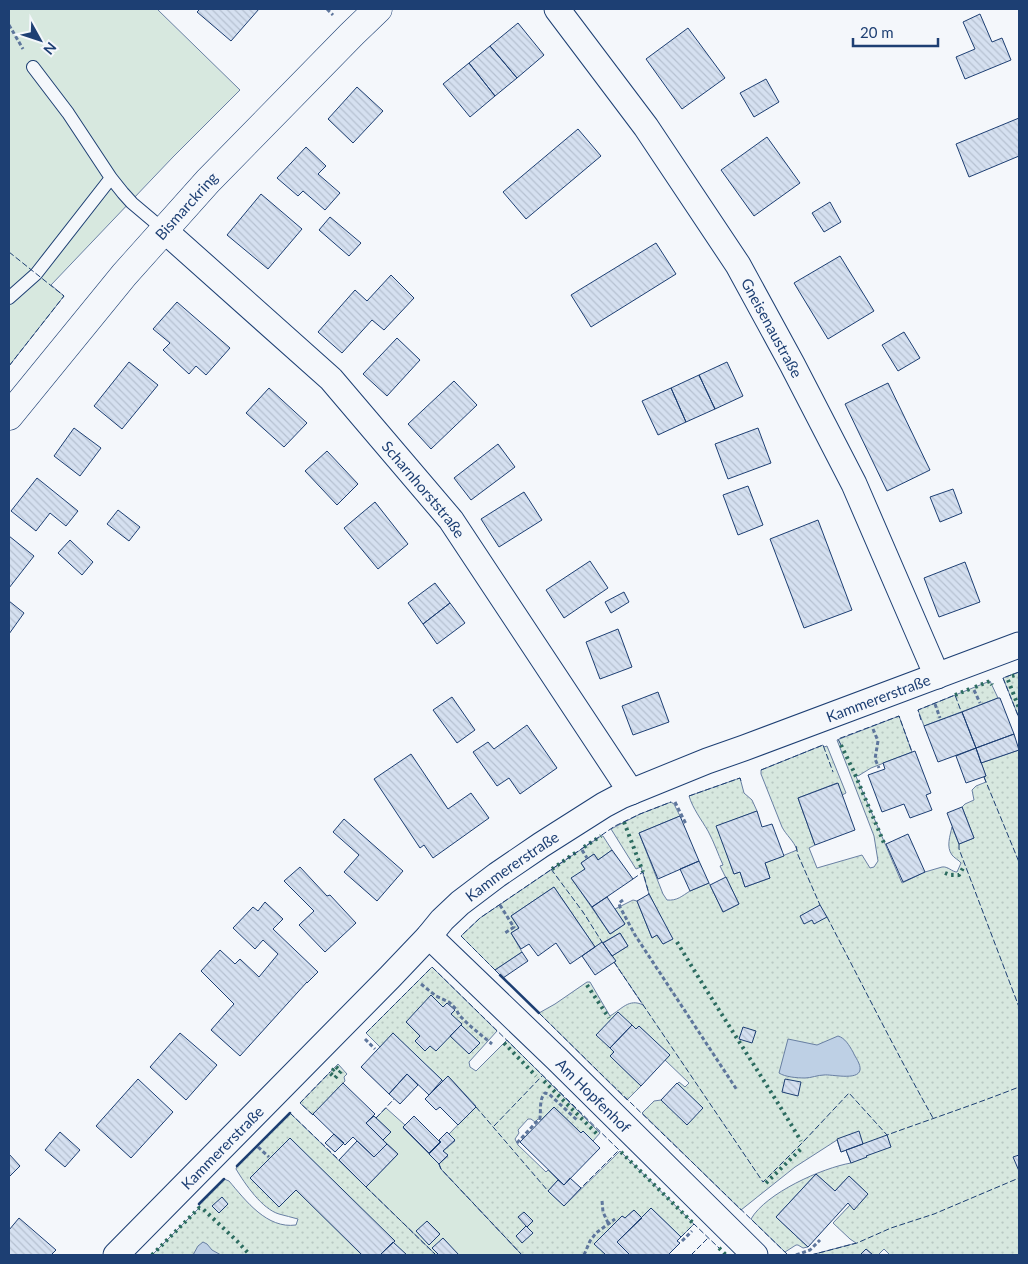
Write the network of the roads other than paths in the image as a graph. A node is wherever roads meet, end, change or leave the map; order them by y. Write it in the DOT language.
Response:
graph roads {
  1 [pos="378,9"];
  2 [pos="557,9"];
  3 [pos="33,67"];
  4 [pos="111,178"];
  5 [pos="164,230"];
  6 [pos="9,298"];
  7 [pos="9,416"];
  8 [pos="1019,645"];
  9 [pos="935,688"];
  10 [pos="631,792"];
  11 [pos="429,936"];
  12 [pos="116,1255"];
  13 [pos="755,1255"];
  1 -- 5 [label="street, Bismarckring"];
  2 -- 9 [label="street, Gneisenaustraße"];
  3 -- 4 [label="lane"];
  4 -- 5 [label="lane"];
  4 -- 6 [label="lane"];
  5 -- 7 [label="street, Bismarckring"];
  5 -- 10 [label="street, Scharnhorststraße"];
  8 -- 9 [label="street, Kammererstraße"];
  9 -- 10 [label="street, Kammererstraße"];
  10 -- 11 [label="street, Kammererstraße"];
  11 -- 12 [label="street, Kammererstraße"];
  11 -- 13 [label="street, Am Hopfenhof"];
}
